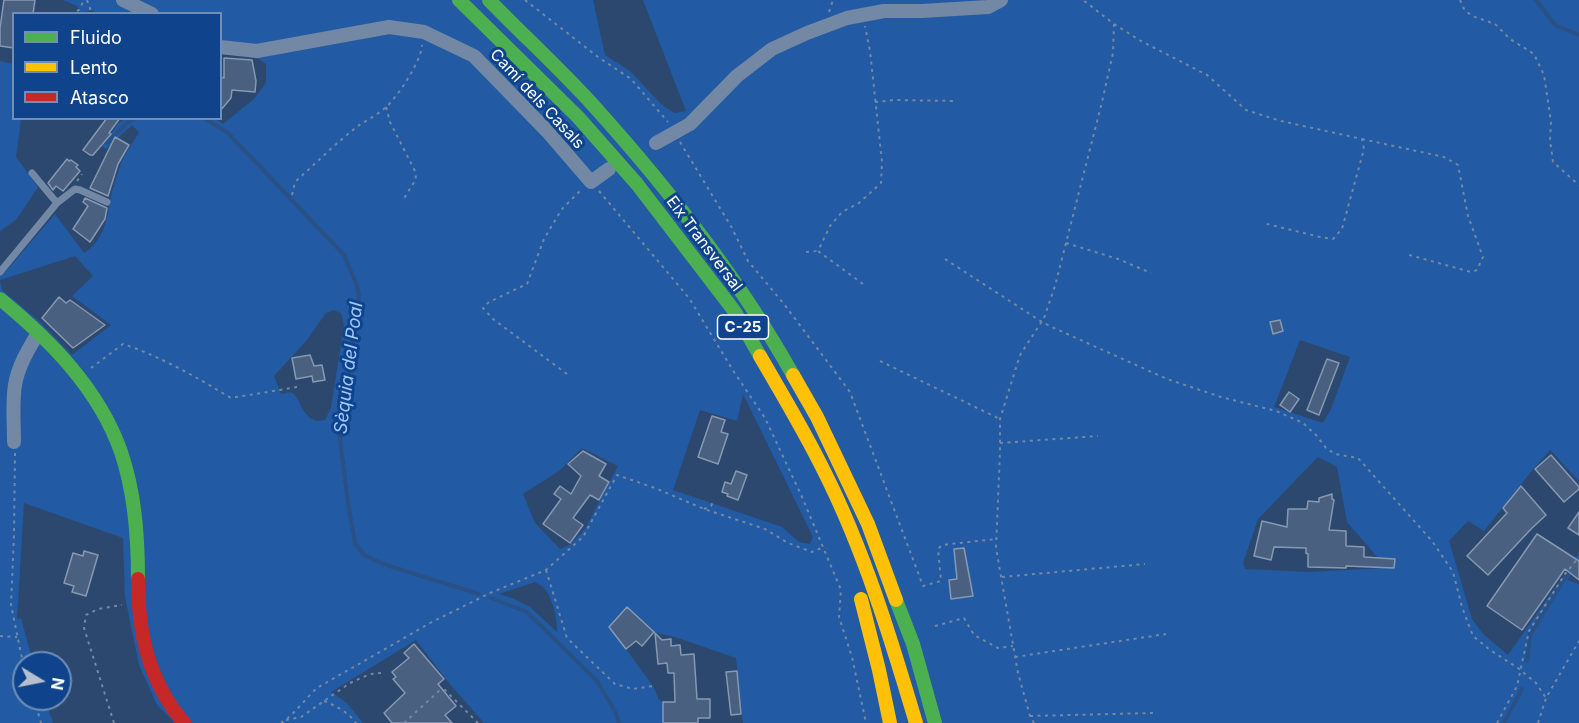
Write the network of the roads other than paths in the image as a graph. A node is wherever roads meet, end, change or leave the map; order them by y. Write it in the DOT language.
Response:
graph roads {
  1 [pos="123,0"];
  2 [pos="459,0"];
  3 [pos="489,0"];
  4 [pos="1001,0"];
  5 [pos="148,12"];
  6 [pos="222,47"];
  7 [pos="656,143"];
  8 [pos="609,169"];
  9 [pos="32,173"];
  10 [pos="107,202"];
  11 [pos="57,203"];
  12 [pos="688,250"];
  13 [pos="0,272"];
  14 [pos="0,299"];
  15 [pos="39,333"];
  16 [pos="784,424"];
  17 [pos="14,442"];
  18 [pos="857,583"];
  19 [pos="913,644"];
  20 [pos="184,723"];
  21 [pos="890,723"];
  22 [pos="916,723"];
  23 [pos="935,723"];
  24 [pos="946,723"];
  1 -- 5 [label="street"];
  2 -- 12 [label="main road, Eix Transversal / C-25"];
  3 -- 19 [label="main road, Eix Transversal / C-25"];
  4 -- 7 [label="street"];
  6 -- 8 [label="street, Camí dels Casals"];
  9 -- 11 [label="lane"];
  10 -- 11 [label="lane"];
  11 -- 13 [label="lane"];
  12 -- 16 [label="main road"];
  12 -- 22 [label="main road, Eix Transversal / C-25"];
  14 -- 15 [label="main road"];
  15 -- 17 [label="street"];
  15 -- 20 [label="main road"];
  18 -- 21 [label="main road"];
  19 -- 23 [label="main road, Eix Transversal / C-25"];
  19 -- 24 [label="main road"];
}
